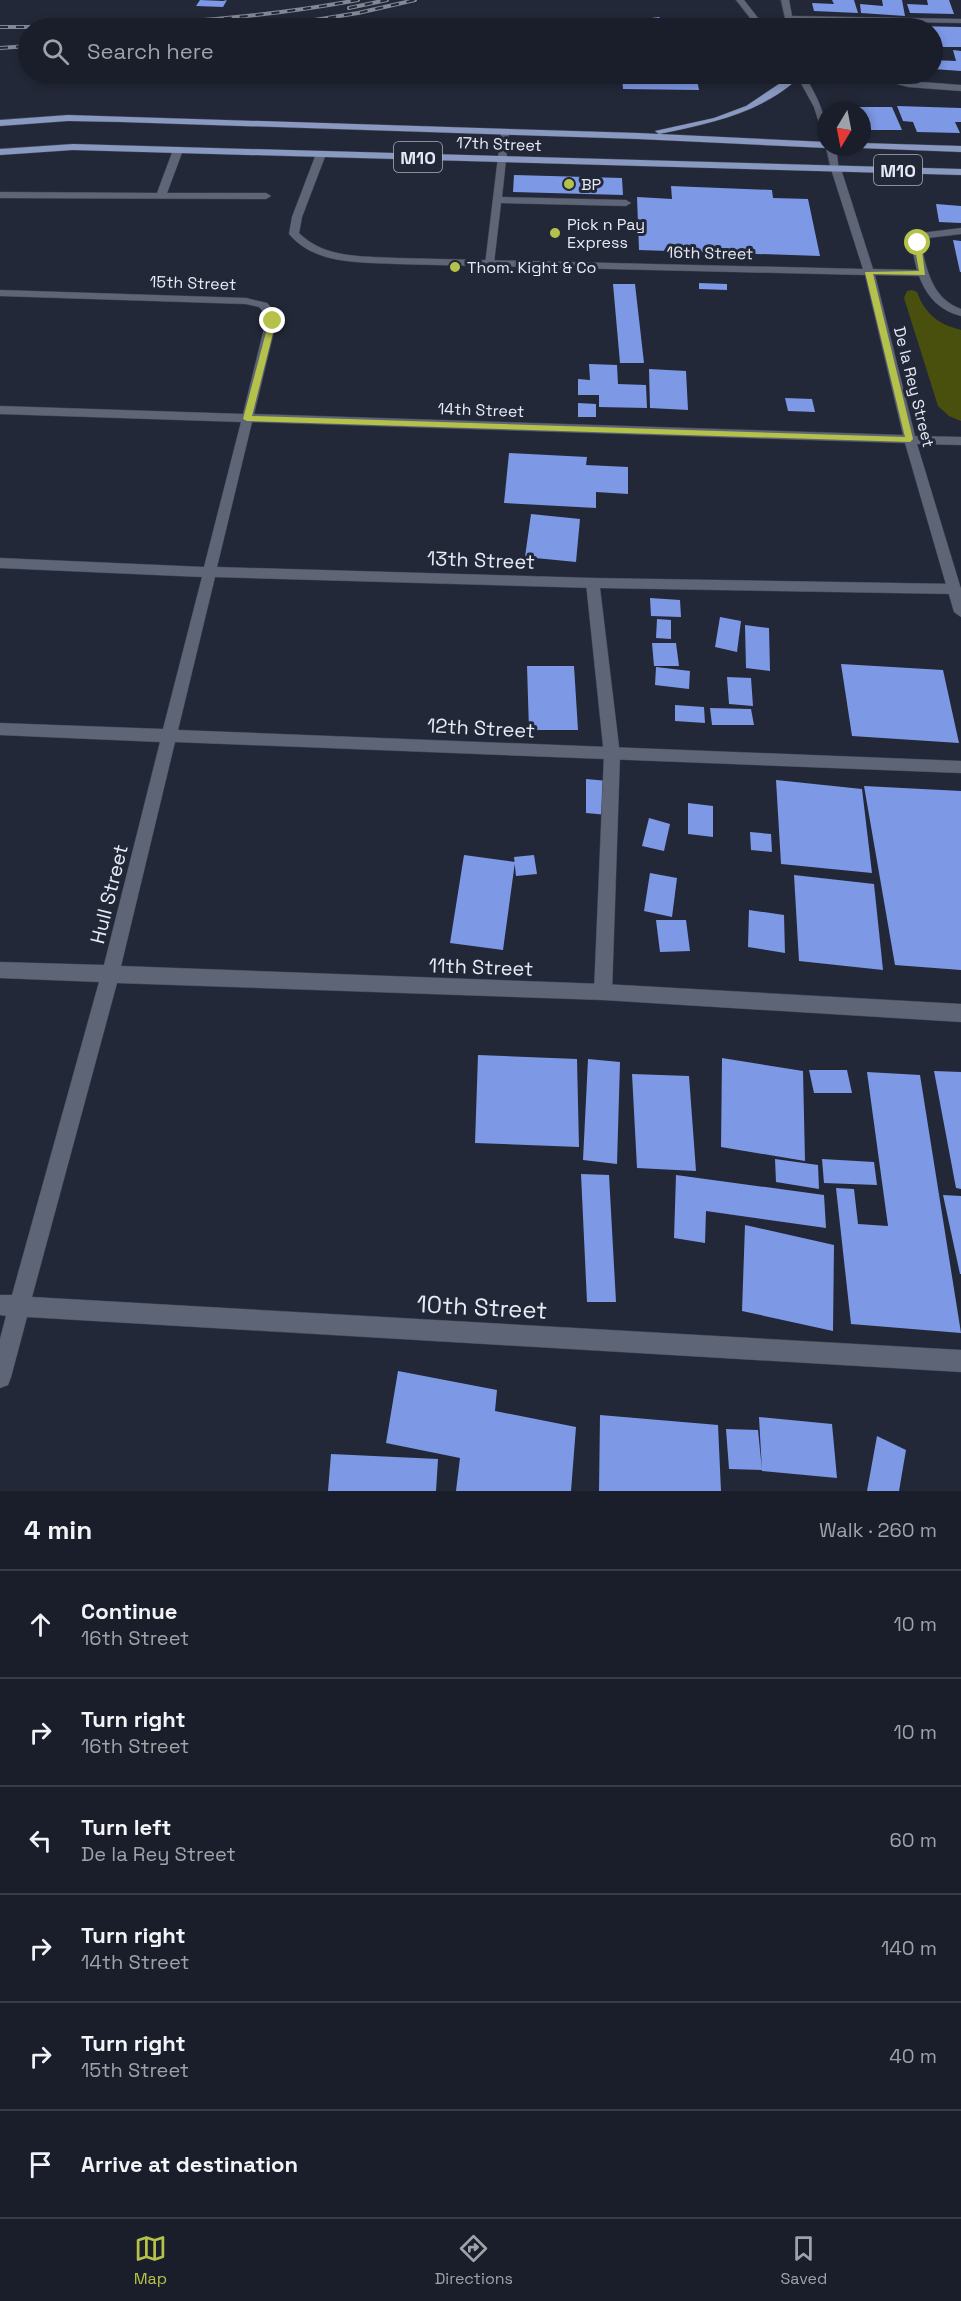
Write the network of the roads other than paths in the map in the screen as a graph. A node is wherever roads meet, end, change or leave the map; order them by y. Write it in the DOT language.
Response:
graph roads {
  1 [pos="740,0"];
  2 [pos="785,0"];
  3 [pos="754,18"];
  4 [pos="789,18"];
  5 [pos="943,21"];
  6 [pos="961,21"];
  7 [pos="784,84"];
  8 [pos="805,84"];
  9 [pos="908,84"];
  10 [pos="961,88"];
  11 [pos="817,105"];
  12 [pos="0,123"];
  13 [pos="505,132"];
  14 [pos="638,136"];
  15 [pos="817,145"];
  16 [pos="871,146"];
  17 [pos="961,148"];
  18 [pos="178,150"];
  19 [pos="0,152"];
  20 [pos="321,154"];
  21 [pos="833,156"];
  22 [pos="502,159"];
  23 [pos="836,169"];
  24 [pos="961,172"];
  25 [pos="0,195"];
  26 [pos="161,195"];
  27 [pos="266,196"];
  28 [pos="497,200"];
  29 [pos="626,203"];
  30 [pos="961,231"];
  31 [pos="489,263"];
  32 [pos="869,272"];
  33 [pos="923,273"];
  34 [pos="0,293"];
  35 [pos="961,313"];
  36 [pos="0,410"];
  37 [pos="247,419"];
  38 [pos="910,439"];
  39 [pos="961,441"];
  40 [pos="0,563"];
  41 [pos="210,572"];
  42 [pos="593,583"];
  43 [pos="958,589"];
  44 [pos="961,612"];
  45 [pos="0,729"];
  46 [pos="170,734"];
  47 [pos="612,755"];
  48 [pos="961,767"];
  49 [pos="0,970"];
  50 [pos="110,975"];
  51 [pos="603,992"];
  52 [pos="961,1013"];
  53 [pos="10,1305"];
  54 [pos="961,1361"];
  55 [pos="0,1377"];
  1 -- 3 [label="street"];
  2 -- 4 [label="street"];
  5 -- 6 [label="street"];
  7 -- 14 [label="main road"];
  8 -- 11 [label="street"];
  9 -- 10 [label="street"];
  12 -- 13 [label="main road, 17th Street / M10"];
  13 -- 14 [label="main road, 17th Street / M10"];
  13 -- 22 [label="street"];
  14 -- 15 [label="main road, 17th Street / M10"];
  16 -- 17 [label="main road, M10"];
  18 -- 19 [label="main road, 17th Street / M10"];
  18 -- 20 [label="main road, 17th Street / M10"];
  18 -- 26 [label="street"];
  20 -- 22 [label="main road, 17th Street / M10"];
  20 -- 31 [label="street, 16th Street"];
  21 -- 23 [label="street, De la Rey Street"];
  22 -- 23 [label="main road, 17th Street / M10"];
  22 -- 28 [label="street"];
  23 -- 24 [label="main road, 17th Street / M10"];
  23 -- 32 [label="street, De la Rey Street"];
  25 -- 26 [label="street"];
  26 -- 27 [label="street"];
  28 -- 29 [label="street"];
  28 -- 31 [label="street"];
  30 -- 33 [label="street"];
  31 -- 32 [label="street, 16th Street"];
  32 -- 33 [label="street, 16th Street"];
  32 -- 38 [label="street, De la Rey Street"];
  33 -- 35 [label="street"];
  34 -- 37 [label="street, 15th Street"];
  36 -- 37 [label="street, 14th Street"];
  37 -- 38 [label="street, 14th Street"];
  37 -- 41 [label="street, Hull Street"];
  38 -- 39 [label="street, 14th Street"];
  38 -- 43 [label="street, De la Rey Street"];
  40 -- 41 [label="street, 13th Street"];
  41 -- 42 [label="street, 13th Street"];
  41 -- 46 [label="street, Hull Street"];
  42 -- 43 [label="street, 13th Street"];
  42 -- 47 [label="street"];
  43 -- 44 [label="street, De la Rey Street"];
  45 -- 46 [label="street, 12th Street"];
  46 -- 47 [label="street, 12th Street"];
  46 -- 50 [label="street, Hull Street"];
  47 -- 48 [label="street, 12th Street"];
  47 -- 51 [label="street"];
  49 -- 50 [label="street, 11th Street"];
  50 -- 51 [label="street, 11th Street"];
  50 -- 53 [label="street, Hull Street"];
  51 -- 52 [label="street, 11th Street"];
  53 -- 54 [label="street, 10th Street"];
  53 -- 55 [label="street, Hull Street"];
}
